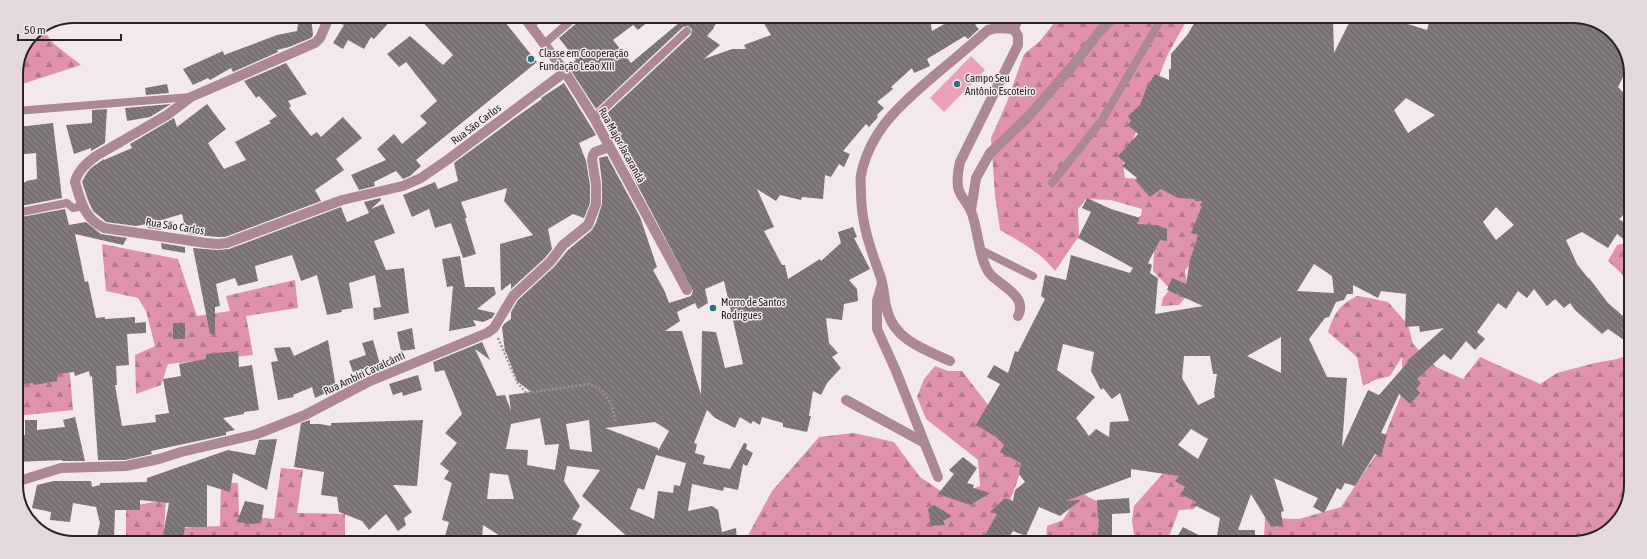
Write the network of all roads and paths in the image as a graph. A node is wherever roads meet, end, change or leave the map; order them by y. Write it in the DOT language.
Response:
graph roads {
  1 [pos="326,23"];
  2 [pos="529,23"];
  3 [pos="568,23"];
  4 [pos="1016,23"];
  5 [pos="1108,23"];
  6 [pos="1159,23"];
  7 [pos="1014,29"];
  8 [pos="687,31"];
  9 [pos="544,44"];
  10 [pos="566,72"];
  11 [pos="191,97"];
  12 [pos="23,110"];
  13 [pos="594,118"];
  14 [pos="609,146"];
  15 [pos="1052,183"];
  16 [pos="83,206"];
  17 [pos="970,210"];
  18 [pos="23,212"];
  19 [pos="981,250"];
  20 [pos="1033,276"];
  21 [pos="882,282"];
  22 [pos="687,290"];
  23 [pos="1018,316"];
  24 [pos="494,328"];
  25 [pos="950,361"];
  26 [pos="846,400"];
  27 [pos="616,422"];
  28 [pos="923,442"];
  29 [pos="938,477"];
  30 [pos="23,480"];
  1 -- 11 [label="street, Rua São Carlos"];
  2 -- 9 [label="street, Rua Major Jacarandá"];
  3 -- 9 [label="lane"];
  4 -- 7 [label="street"];
  5 -- 17 [label="street"];
  6 -- 15 [label="lane"];
  7 -- 17 [label="street"];
  7 -- 21 [label="street"];
  8 -- 13 [label="lane"];
  9 -- 10 [label="street, Rua Major Jacarandá"];
  10 -- 13 [label="street, Rua Major Jacarandá"];
  10 -- 16 [label="street, Rua São Carlos"];
  11 -- 12 [label="lane"];
  11 -- 16 [label="street, Rua São Carlos"];
  13 -- 14 [label="street, Rua Major Jacarandá"];
  14 -- 22 [label="street, Rua Major Jacarandá"];
  14 -- 24 [label="street"];
  16 -- 18 [label="lane"];
  17 -- 19 [label="street"];
  19 -- 20 [label="lane"];
  19 -- 23 [label="street"];
  21 -- 25 [label="street"];
  21 -- 28 [label="street"];
  24 -- 27 [label="path"];
  24 -- 30 [label="street, Rua Ambíri Cavalcânti"];
  26 -- 28 [label="street"];
  28 -- 29 [label="street"];
}
